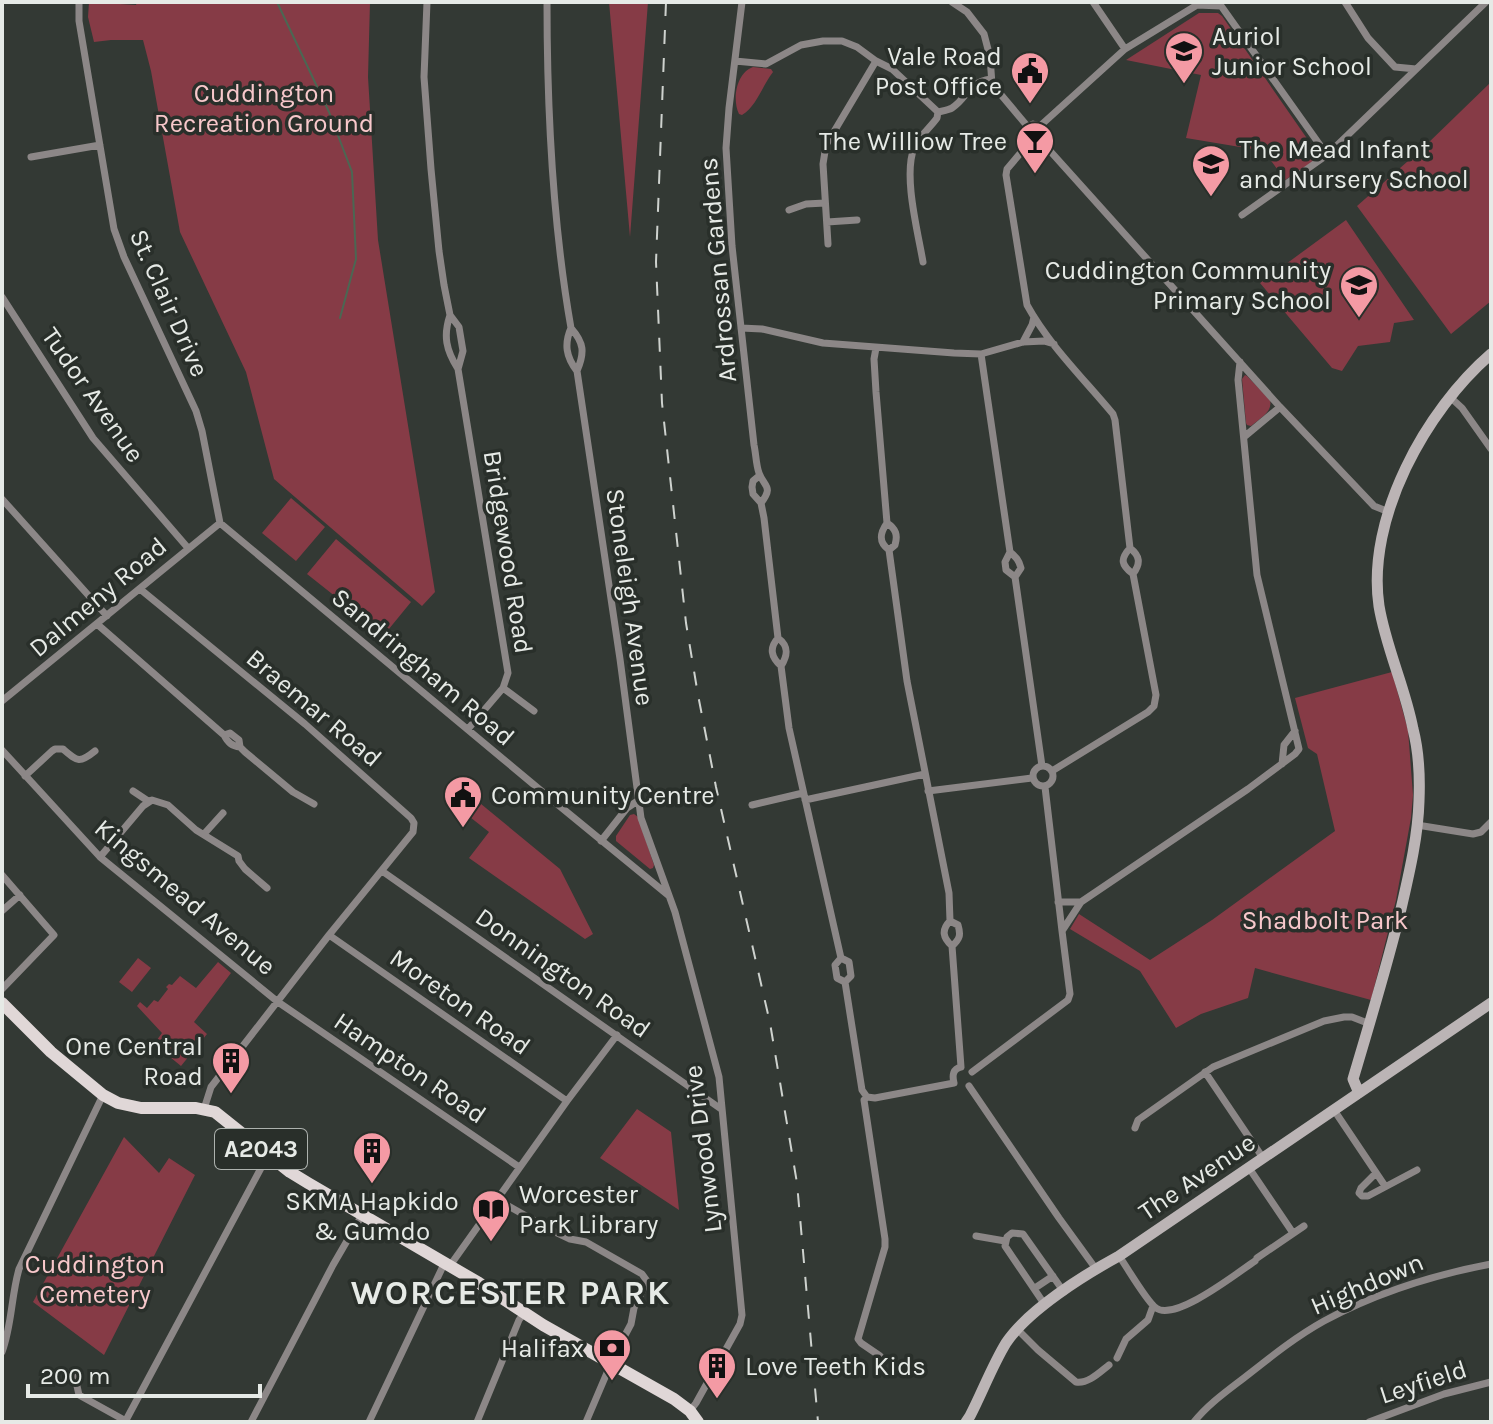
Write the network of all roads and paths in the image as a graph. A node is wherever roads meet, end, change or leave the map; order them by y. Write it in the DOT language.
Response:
graph roads {
  1 [pos="79,2"];
  2 [pos="427,2"];
  3 [pos="547,2"];
  4 [pos="742,2"];
  5 [pos="952,2"];
  6 [pos="1093,2"];
  7 [pos="1345,2"];
  8 [pos="1486,2"];
  9 [pos="1198,4"];
  10 [pos="1220,4"];
  11 [pos="1125,49"];
  12 [pos="735,61"];
  13 [pos="876,61"];
  14 [pos="1395,67"];
  15 [pos="1416,69"];
  16 [pos="991,79"];
  17 [pos="1396,87"];
  18 [pos="938,112"];
  19 [pos="1040,126"];
  20 [pos="1028,127"];
  21 [pos="1042,142"];
  22 [pos="1029,143"];
  23 [pos="100,145"];
  24 [pos="1327,155"];
  25 [pos="31,157"];
  26 [pos="825,203"];
  27 [pos="789,210"];
  28 [pos="1242,215"];
  29 [pos="857,220"];
  30 [pos="827,222"];
  31 [pos="828,244"];
  32 [pos="923,262"];
  33 [pos="2,297"];
  34 [pos="450,315"];
  35 [pos="1034,317"];
  36 [pos="571,328"];
  37 [pos="741,328"];
  38 [pos="1023,342"];
  39 [pos="1054,344"];
  40 [pos="876,348"];
  41 [pos="981,354"];
  42 [pos="1491,354"];
  43 [pos="1240,362"];
  44 [pos="458,369"];
  45 [pos="577,371"];
  46 [pos="1450,397"];
  47 [pos="1280,407"];
  48 [pos="1244,437"];
  49 [pos="1491,449"];
  50 [pos="759,476"];
  51 [pos="2,499"];
  52 [pos="761,503"];
  53 [pos="1389,512"];
  54 [pos="220,523"];
  55 [pos="887,523"];
  56 [pos="188,548"];
  57 [pos="1130,548"];
  58 [pos="889,550"];
  59 [pos="1010,552"];
  60 [pos="1133,574"];
  61 [pos="1015,577"];
  62 [pos="140,589"];
  63 [pos="107,616"];
  64 [pos="97,624"];
  65 [pos="778,638"];
  66 [pos="781,666"];
  67 [pos="503,688"];
  68 [pos="2,701"];
  69 [pos="534,711"];
  70 [pos="468,729"];
  71 [pos="1295,731"];
  72 [pos="2,750"];
  73 [pos="95,751"];
  74 [pos="1282,764"];
  75 [pos="1042,766"];
  76 [pos="1052,771"];
  77 [pos="925,774"];
  78 [pos="25,776"];
  79 [pos="1032,778"];
  80 [pos="1045,787"];
  81 [pos="133,791"];
  82 [pos="928,791"];
  83 [pos="804,797"];
  84 [pos="639,800"];
  85 [pos="148,801"];
  86 [pos="314,804"];
  87 [pos="752,805"];
  88 [pos="223,813"];
  89 [pos="1491,822"];
  90 [pos="1417,825"];
  91 [pos="645,830"];
  92 [pos="204,834"];
  93 [pos="601,841"];
  94 [pos="100,857"];
  95 [pos="382,871"];
  96 [pos="2,875"];
  97 [pos="267,888"];
  98 [pos="20,895"];
  99 [pos="670,896"];
  100 [pos="1058,902"];
  101 [pos="1081,902"];
  102 [pos="2,911"];
  103 [pos="950,921"];
  104 [pos="1062,931"];
  105 [pos="329,935"];
  106 [pos="952,946"];
  107 [pos="841,958"];
  108 [pos="845,982"];
  109 [pos="2,989"];
  110 [pos="278,1002"];
  111 [pos="1491,1003"];
  112 [pos="3,1006"];
  113 [pos="1370,1024"];
  114 [pos="617,1035"];
  115 [pos="961,1067"];
  116 [pos="972,1072"];
  117 [pos="1205,1072"];
  118 [pos="954,1083"];
  119 [pos="969,1086"];
  120 [pos="1359,1093"];
  121 [pos="103,1095"];
  122 [pos="867,1097"];
  123 [pos="567,1101"];
  124 [pos="204,1109"];
  125 [pos="721,1109"];
  126 [pos="1334,1110"];
  127 [pos="1135,1128"];
  128 [pos="268,1155"];
  129 [pos="1263,1158"];
  130 [pos="519,1167"];
  131 [pos="1249,1168"];
  132 [pos="1417,1170"];
  133 [pos="1376,1173"];
  134 [pos="1385,1186"];
  135 [pos="496,1199"];
  136 [pos="362,1215"];
  137 [pos="1304,1226"];
  138 [pos="1293,1233"];
  139 [pos="976,1236"];
  140 [pos="1005,1241"];
  141 [pos="1119,1256"];
  142 [pos="1491,1264"];
  143 [pos="447,1266"];
  144 [pos="1096,1269"];
  145 [pos="1053,1276"];
  146 [pos="1035,1288"];
  147 [pos="1064,1292"];
  148 [pos="1045,1305"];
  149 [pos="1153,1306"];
  150 [pos="525,1312"];
  151 [pos="1017,1329"];
  152 [pos="2,1352"];
  153 [pos="880,1356"];
  154 [pos="1117,1358"];
  155 [pos="610,1364"];
  156 [pos="1109,1365"];
  157 [pos="65,1372"];
  158 [pos="1491,1382"];
  159 [pos="694,1417"];
  160 [pos="125,1421"];
  161 [pos="251,1422"];
  162 [pos="369,1422"];
  163 [pos="477,1422"];
  164 [pos="586,1422"];
  165 [pos="966,1422"];
  166 [pos="1194,1422"];
  167 [pos="1369,1422"];
  1 -- 23 [label="street, St. Clair Drive"];
  2 -- 34 [label="street, Bridgewood Road"];
  3 -- 36 [label="street, Stoneleigh Avenue"];
  4 -- 12 [label="street, Ardrossan Gardens"];
  5 -- 16 [label="street"];
  6 -- 11 [label="street"];
  7 -- 14 [label="street"];
  8 -- 15 [label="street"];
  9 -- 10 [label="street"];
  9 -- 11 [label="street"];
  10 -- 24 [label="street"];
  11 -- 19 [label="street"];
  12 -- 13 [label="street"];
  12 -- 37 [label="street, Ardrossan Gardens"];
  13 -- 18 [label="street"];
  13 -- 26 [label="street"];
  14 -- 15 [label="street"];
  14 -- 17 [label="street"];
  15 -- 17 [label="street"];
  16 -- 18 [label="street"];
  16 -- 20 [label="street"];
  17 -- 24 [label="street"];
  18 -- 32 [label="street"];
  19 -- 20 [label="street"];
  19 -- 21 [label="street"];
  20 -- 22 [label="street"];
  21 -- 22 [label="street"];
  21 -- 43 [label="street"];
  22 -- 35 [label="street"];
  23 -- 25 [label="street"];
  23 -- 54 [label="street, St. Clair Drive"];
  24 -- 28 [label="street"];
  26 -- 27 [label="street"];
  26 -- 30 [label="street"];
  29 -- 30 [label="street"];
  30 -- 31 [label="street"];
  33 -- 56 [label="street, Tudor Avenue"];
  34 -- 44 [label="street, Bridgewood Road"];
  34 -- 44 [label="street, Bridgewood Road"];
  35 -- 38 [label="street"];
  35 -- 39 [label="street"];
  36 -- 45 [label="street, Stoneleigh Avenue"];
  36 -- 45 [label="street, Stoneleigh Avenue"];
  37 -- 40 [label="street"];
  37 -- 50 [label="street, Ardrossan Gardens"];
  38 -- 39 [label="street"];
  38 -- 41 [label="street"];
  39 -- 57 [label="street"];
  40 -- 41 [label="street"];
  40 -- 55 [label="street"];
  41 -- 59 [label="street"];
  42 -- 46 [label="street"];
  43 -- 47 [label="street"];
  43 -- 48 [label="street"];
  44 -- 67 [label="street, Bridgewood Road"];
  45 -- 84 [label="street, Stoneleigh Avenue"];
  46 -- 49 [label="street"];
  46 -- 53 [label="street"];
  47 -- 48 [label="street"];
  47 -- 53 [label="street"];
  48 -- 71 [label="street"];
  50 -- 52 [label="street, Ardrossan Gardens"];
  50 -- 52 [label="street, Ardrossan Gardens"];
  51 -- 63 [label="street"];
  52 -- 65 [label="street, Ardrossan Gardens"];
  53 -- 90 [label="street"];
  54 -- 56 [label="street, Dalmeny Road"];
  54 -- 70 [label="street, Sandringham Road"];
  55 -- 58 [label="street"];
  55 -- 58 [label="street"];
  56 -- 62 [label="street, Dalmeny Road"];
  57 -- 60 [label="street"];
  57 -- 60 [label="street"];
  58 -- 77 [label="street"];
  59 -- 61 [label="street"];
  59 -- 61 [label="street"];
  60 -- 76 [label="street"];
  61 -- 75 [label="street"];
  62 -- 63 [label="street, Dalmeny Road"];
  62 -- 95 [label="street, Braemar Road"];
  63 -- 64 [label="street, Dalmeny Road"];
  64 -- 68 [label="street, Dalmeny Road"];
  64 -- 86 [label="street"];
  65 -- 66 [label="street, Ardrossan Gardens"];
  65 -- 66 [label="street, Ardrossan Gardens"];
  66 -- 83 [label="street, Ardrossan Gardens"];
  67 -- 69 [label="street"];
  67 -- 70 [label="street, Bridgewood Road"];
  70 -- 93 [label="street, Sandringham Road"];
  71 -- 74 [label="street"];
  71 -- 74 [label="street"];
  72 -- 78 [label="street, Kingsmead Avenue"];
  73 -- 78 [label="street"];
  74 -- 101 [label="street"];
  75 -- 76 [label="street"];
  75 -- 79 [label="street"];
  76 -- 80 [label="street"];
  77 -- 82 [label="street"];
  77 -- 83 [label="street"];
  78 -- 94 [label="street, Kingsmead Avenue"];
  79 -- 80 [label="street"];
  79 -- 82 [label="street"];
  80 -- 100 [label="street"];
  81 -- 85 [label="street"];
  82 -- 103 [label="street"];
  83 -- 87 [label="street"];
  83 -- 107 [label="street, Ardrossan Gardens"];
  84 -- 91 [label="street, Stoneleigh Avenue"];
  84 -- 93 [label="street"];
  85 -- 92 [label="street"];
  85 -- 94 [label="street"];
  88 -- 92 [label="street"];
  89 -- 90 [label="street"];
  90 -- 113 [label="street"];
  91 -- 99 [label="street, Lynwood Drive"];
  92 -- 97 [label="street"];
  93 -- 99 [label="street, Sandringham Road"];
  94 -- 110 [label="street, Kingsmead Avenue"];
  95 -- 105 [label="street, Braemar Road"];
  95 -- 114 [label="street, Donnington Road"];
  96 -- 98 [label="street"];
  98 -- 102 [label="street"];
  98 -- 109 [label="street"];
  99 -- 125 [label="street, Lynwood Drive"];
  100 -- 101 [label="street"];
  100 -- 104 [label="street"];
  101 -- 104 [label="street"];
  103 -- 106 [label="street"];
  103 -- 106 [label="street"];
  104 -- 116 [label="street"];
  105 -- 110 [label="street, Braemar Road"];
  105 -- 123 [label="street, Moreton Road"];
  106 -- 115 [label="street"];
  107 -- 108 [label="street"];
  107 -- 108 [label="street"];
  108 -- 122 [label="street"];
  110 -- 124 [label="street, Braemar Road"];
  110 -- 130 [label="street, Hampton Road"];
  111 -- 120 [label="street, The Avenue"];
  112 -- 121 [label="main road, A2043"];
  113 -- 117 [label="street"];
  113 -- 120 [label="street"];
  114 -- 123 [label="street"];
  114 -- 125 [label="street, Donnington Road"];
  115 -- 116 [label="street"];
  115 -- 118 [label="street"];
  116 -- 119 [label="street"];
  117 -- 127 [label="street"];
  117 -- 129 [label="street"];
  118 -- 119 [label="street"];
  118 -- 122 [label="street"];
  119 -- 144 [label="street"];
  120 -- 126 [label="street, The Avenue"];
  121 -- 124 [label="main road, A2043"];
  121 -- 152 [label="street"];
  122 -- 153 [label="street"];
  123 -- 130 [label="street"];
  124 -- 128 [label="main road, A2043"];
  125 -- 159 [label="street, Lynwood Drive"];
  126 -- 129 [label="street, The Avenue"];
  126 -- 133 [label="street"];
  128 -- 136 [label="main road, A2043"];
  128 -- 160 [label="street"];
  129 -- 131 [label="street, The Avenue"];
  130 -- 135 [label="street"];
  131 -- 138 [label="street"];
  131 -- 141 [label="street, The Avenue"];
  132 -- 134 [label="street"];
  133 -- 134 [label="street"];
  133 -- 134 [label="street"];
  135 -- 143 [label="street"];
  135 -- 155 [label="street"];
  136 -- 143 [label="main road, A2043"];
  136 -- 161 [label="street"];
  137 -- 138 [label="street"];
  138 -- 149 [label="street"];
  139 -- 140 [label="street"];
  140 -- 145 [label="street"];
  140 -- 146 [label="street"];
  141 -- 144 [label="street, The Avenue"];
  141 -- 149 [label="street"];
  142 -- 166 [label="street, Highdown"];
  143 -- 150 [label="main road, A2043"];
  143 -- 162 [label="street"];
  144 -- 147 [label="street, The Avenue"];
  145 -- 146 [label="street"];
  145 -- 147 [label="street"];
  146 -- 148 [label="street"];
  147 -- 148 [label="street, The Avenue"];
  148 -- 151 [label="street, The Avenue"];
  149 -- 154 [label="street"];
  150 -- 155 [label="main road, A2043"];
  150 -- 163 [label="street"];
  151 -- 156 [label="street"];
  151 -- 165 [label="street, The Avenue"];
  155 -- 159 [label="main road, A2043"];
  155 -- 164 [label="street"];
  157 -- 160 [label="street"];
  158 -- 167 [label="street, Leyfield"];
}
